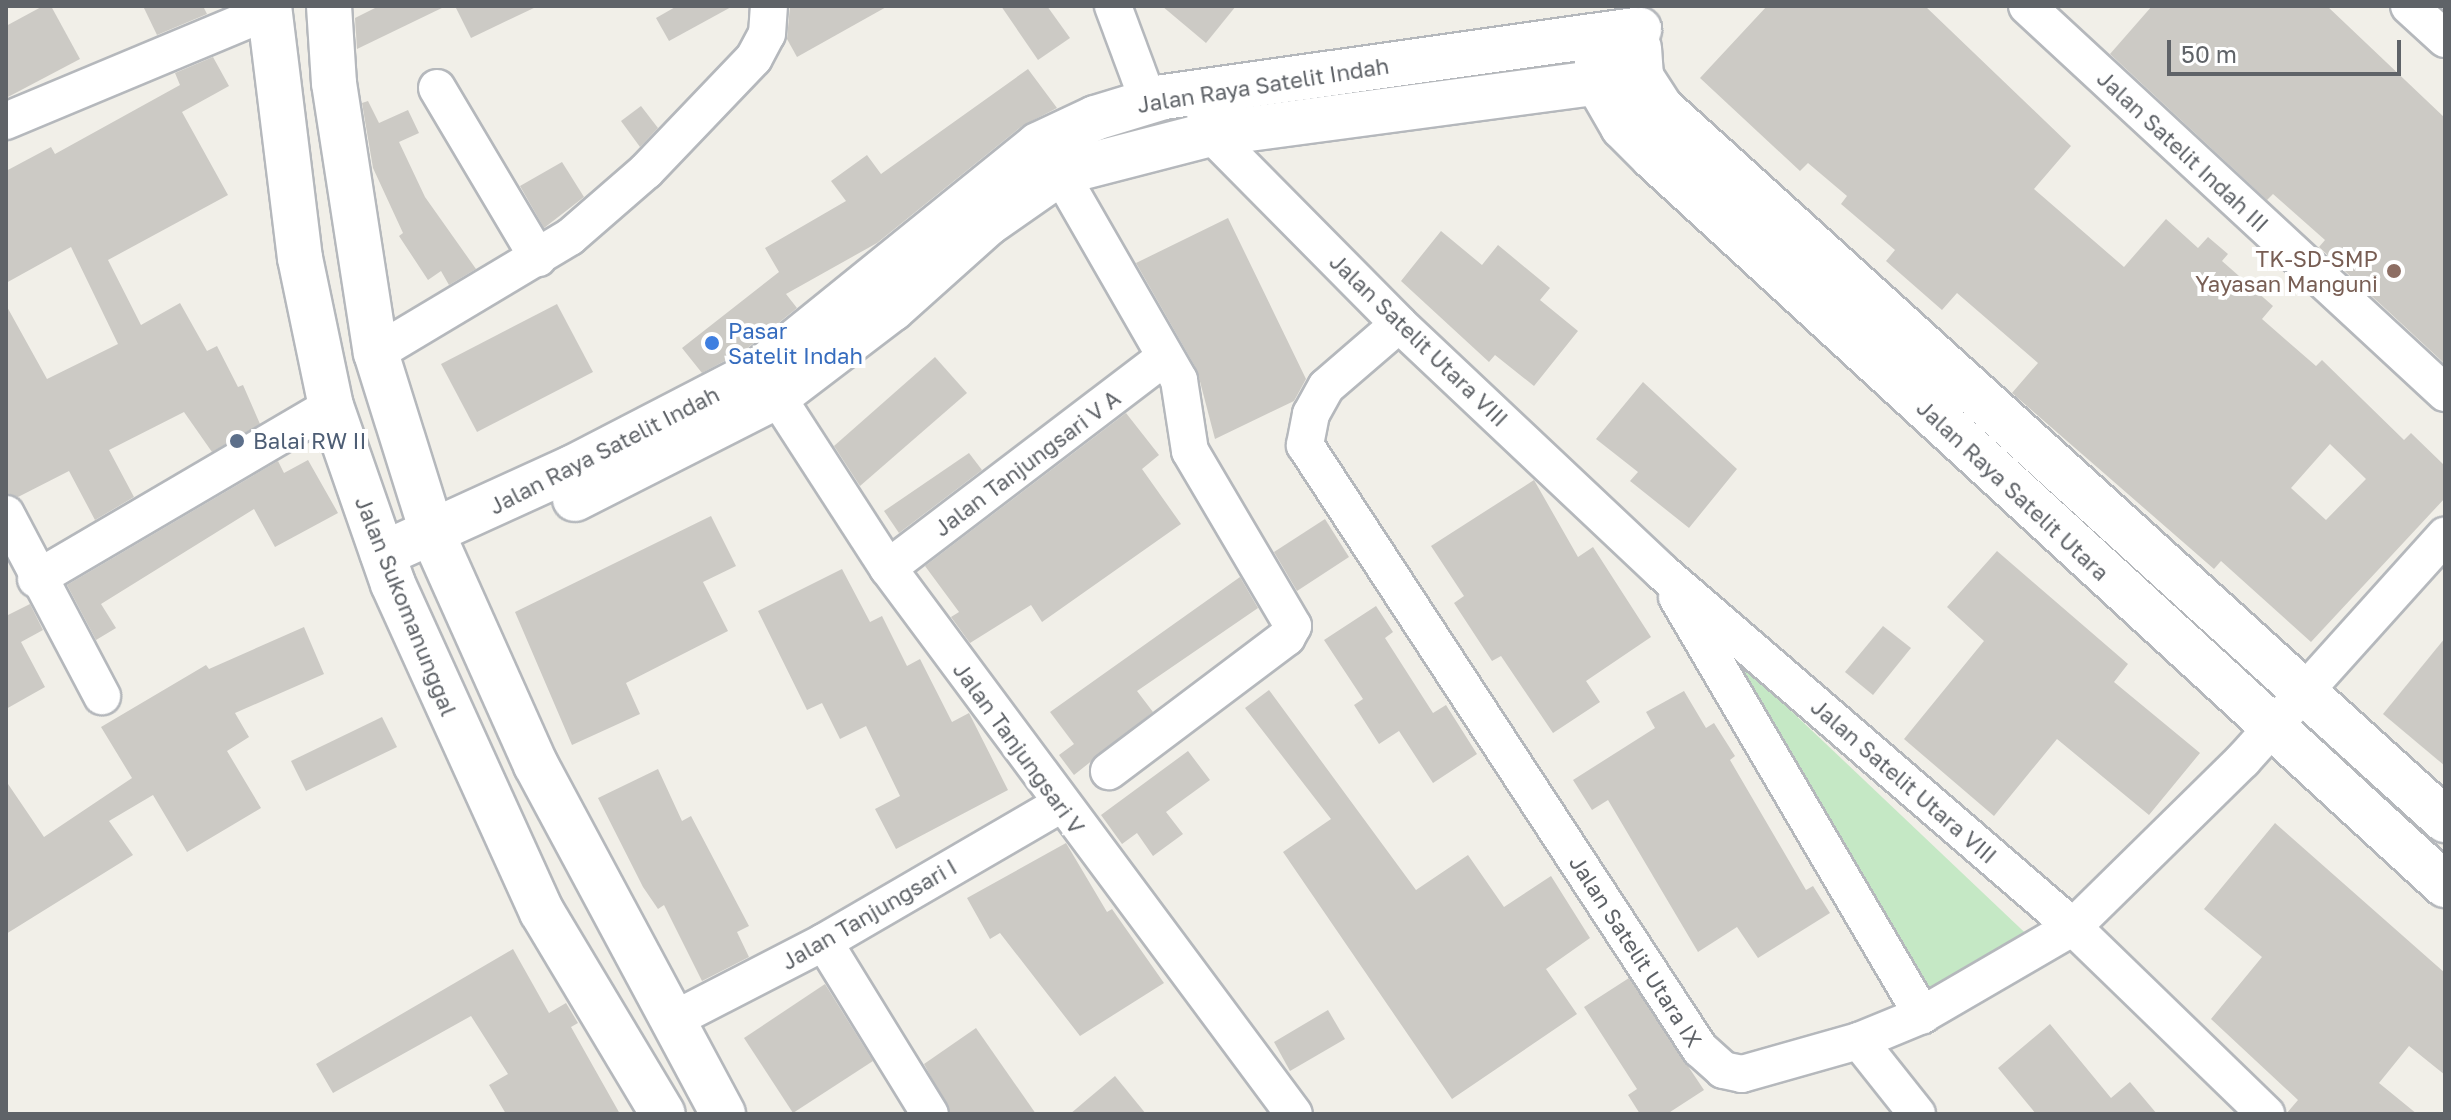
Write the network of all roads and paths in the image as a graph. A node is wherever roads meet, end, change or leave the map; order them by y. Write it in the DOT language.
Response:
graph roads {
  1 [pos="329,6"];
  2 [pos="1113,6"];
  3 [pos="2409,6"];
  4 [pos="269,8"];
  5 [pos="770,8"];
  6 [pos="2049,13"];
  7 [pos="1626,19"];
  8 [pos="2445,39"];
  9 [pos="1641,77"];
  10 [pos="1597,82"];
  11 [pos="437,88"];
  12 [pos="1200,91"];
  13 [pos="1148,100"];
  14 [pos="6,121"];
  15 [pos="1211,134"];
  16 [pos="1060,173"];
  17 [pos="538,258"];
  18 [pos="1399,324"];
  19 [pos="376,353"];
  20 [pos="1165,357"];
  21 [pos="769,383"];
  22 [pos="2445,393"];
  23 [pos="331,406"];
  24 [pos="6,514"];
  25 [pos="2445,536"];
  26 [pos="438,549"];
  27 [pos="888,568"];
  28 [pos="388,569"];
  29 [pos="1662,572"];
  30 [pos="36,579"];
  31 [pos="2304,693"];
  32 [pos="102,696"];
  33 [pos="2271,729"];
  34 [pos="1109,771"];
  35 [pos="1061,804"];
  36 [pos="2445,820"];
  37 [pos="2445,885"];
  38 [pos="2073,927"];
  39 [pos="824,942"];
  40 [pos="1922,1015"];
  41 [pos="675,1019"];
  42 [pos="1859,1041"];
  43 [pos="663,1114"];
  44 [pos="723,1114"];
  45 [pos="930,1114"];
  46 [pos="1294,1114"];
  47 [pos="1917,1114"];
  48 [pos="2266,1114"];
  1 -- 19 [label="street"];
  2 -- 13 [label="street"];
  3 -- 8 [label="street"];
  4 -- 14 [label="street"];
  4 -- 23 [label="street, Jalan Sukomanunggal"];
  5 -- 17 [label="street"];
  6 -- 22 [label="street, Jalan Satelit Indah III"];
  7 -- 9 [label="street"];
  7 -- 10 [label="street"];
  7 -- 12 [label="street, Jalan Raya Satelit Indah"];
  9 -- 10 [label="street, Jalan Raya Satelit Indah"];
  9 -- 31 [label="street, Jalan Raya Satelit Utara"];
  10 -- 15 [label="street, Jalan Raya Satelit Indah"];
  10 -- 33 [label="street, Jalan Raya Satelit Utara"];
  11 -- 17 [label="street"];
  12 -- 13 [label="street, Jalan Raya Satelit Indah"];
  12 -- 15 [label="street"];
  13 -- 21 [label="street, Jalan Raya Satelit Indah"];
  15 -- 16 [label="street, Jalan Raya Satelit Indah"];
  15 -- 18 [label="street, Jalan Satelit Utara VIII"];
  16 -- 20 [label="street"];
  16 -- 21 [label="street, Jalan Raya Satelit Indah"];
  17 -- 19 [label="street"];
  18 -- 29 [label="street, Jalan Satelit Utara VIII"];
  18 -- 42 [label="street, Jalan Satelit Utara IX"];
  19 -- 26 [label="street"];
  20 -- 27 [label="street, Jalan Tanjungsari V A"];
  20 -- 34 [label="street"];
  21 -- 26 [label="street, Jalan Raya Satelit Indah"];
  21 -- 27 [label="street, Jalan Tanjungsari V"];
  23 -- 28 [label="street, Jalan Sukomanunggal"];
  23 -- 30 [label="street"];
  24 -- 30 [label="street"];
  25 -- 31 [label="street, Jalan Satelit Utara IX"];
  26 -- 28 [label="street, Jalan Raya Satelit Indah"];
  26 -- 41 [label="street"];
  27 -- 35 [label="street, Jalan Tanjungsari V"];
  28 -- 43 [label="street, Jalan Sukomanunggal"];
  29 -- 38 [label="street, Jalan Satelit Utara VIII"];
  29 -- 40 [label="street, Jalan Satelit Utara VIII"];
  30 -- 32 [label="street"];
  31 -- 33 [label="street, Jalan Satelit Utara IX"];
  31 -- 36 [label="street, Jalan Raya Satelit Utara"];
  33 -- 37 [label="street, Jalan Raya Satelit Utara"];
  33 -- 38 [label="street, Jalan Satelit Utara IX"];
  35 -- 39 [label="street, Jalan Tanjungsari I"];
  35 -- 46 [label="street, Jalan Tanjungsari V"];
  38 -- 40 [label="street, Jalan Satelit Utara IX"];
  38 -- 48 [label="street, Jalan Satelit Utara VIII"];
  39 -- 41 [label="street, Jalan Tanjungsari I"];
  39 -- 45 [label="street"];
  40 -- 42 [label="street, Jalan Satelit Utara IX"];
  41 -- 44 [label="street"];
  42 -- 47 [label="street"];
}
